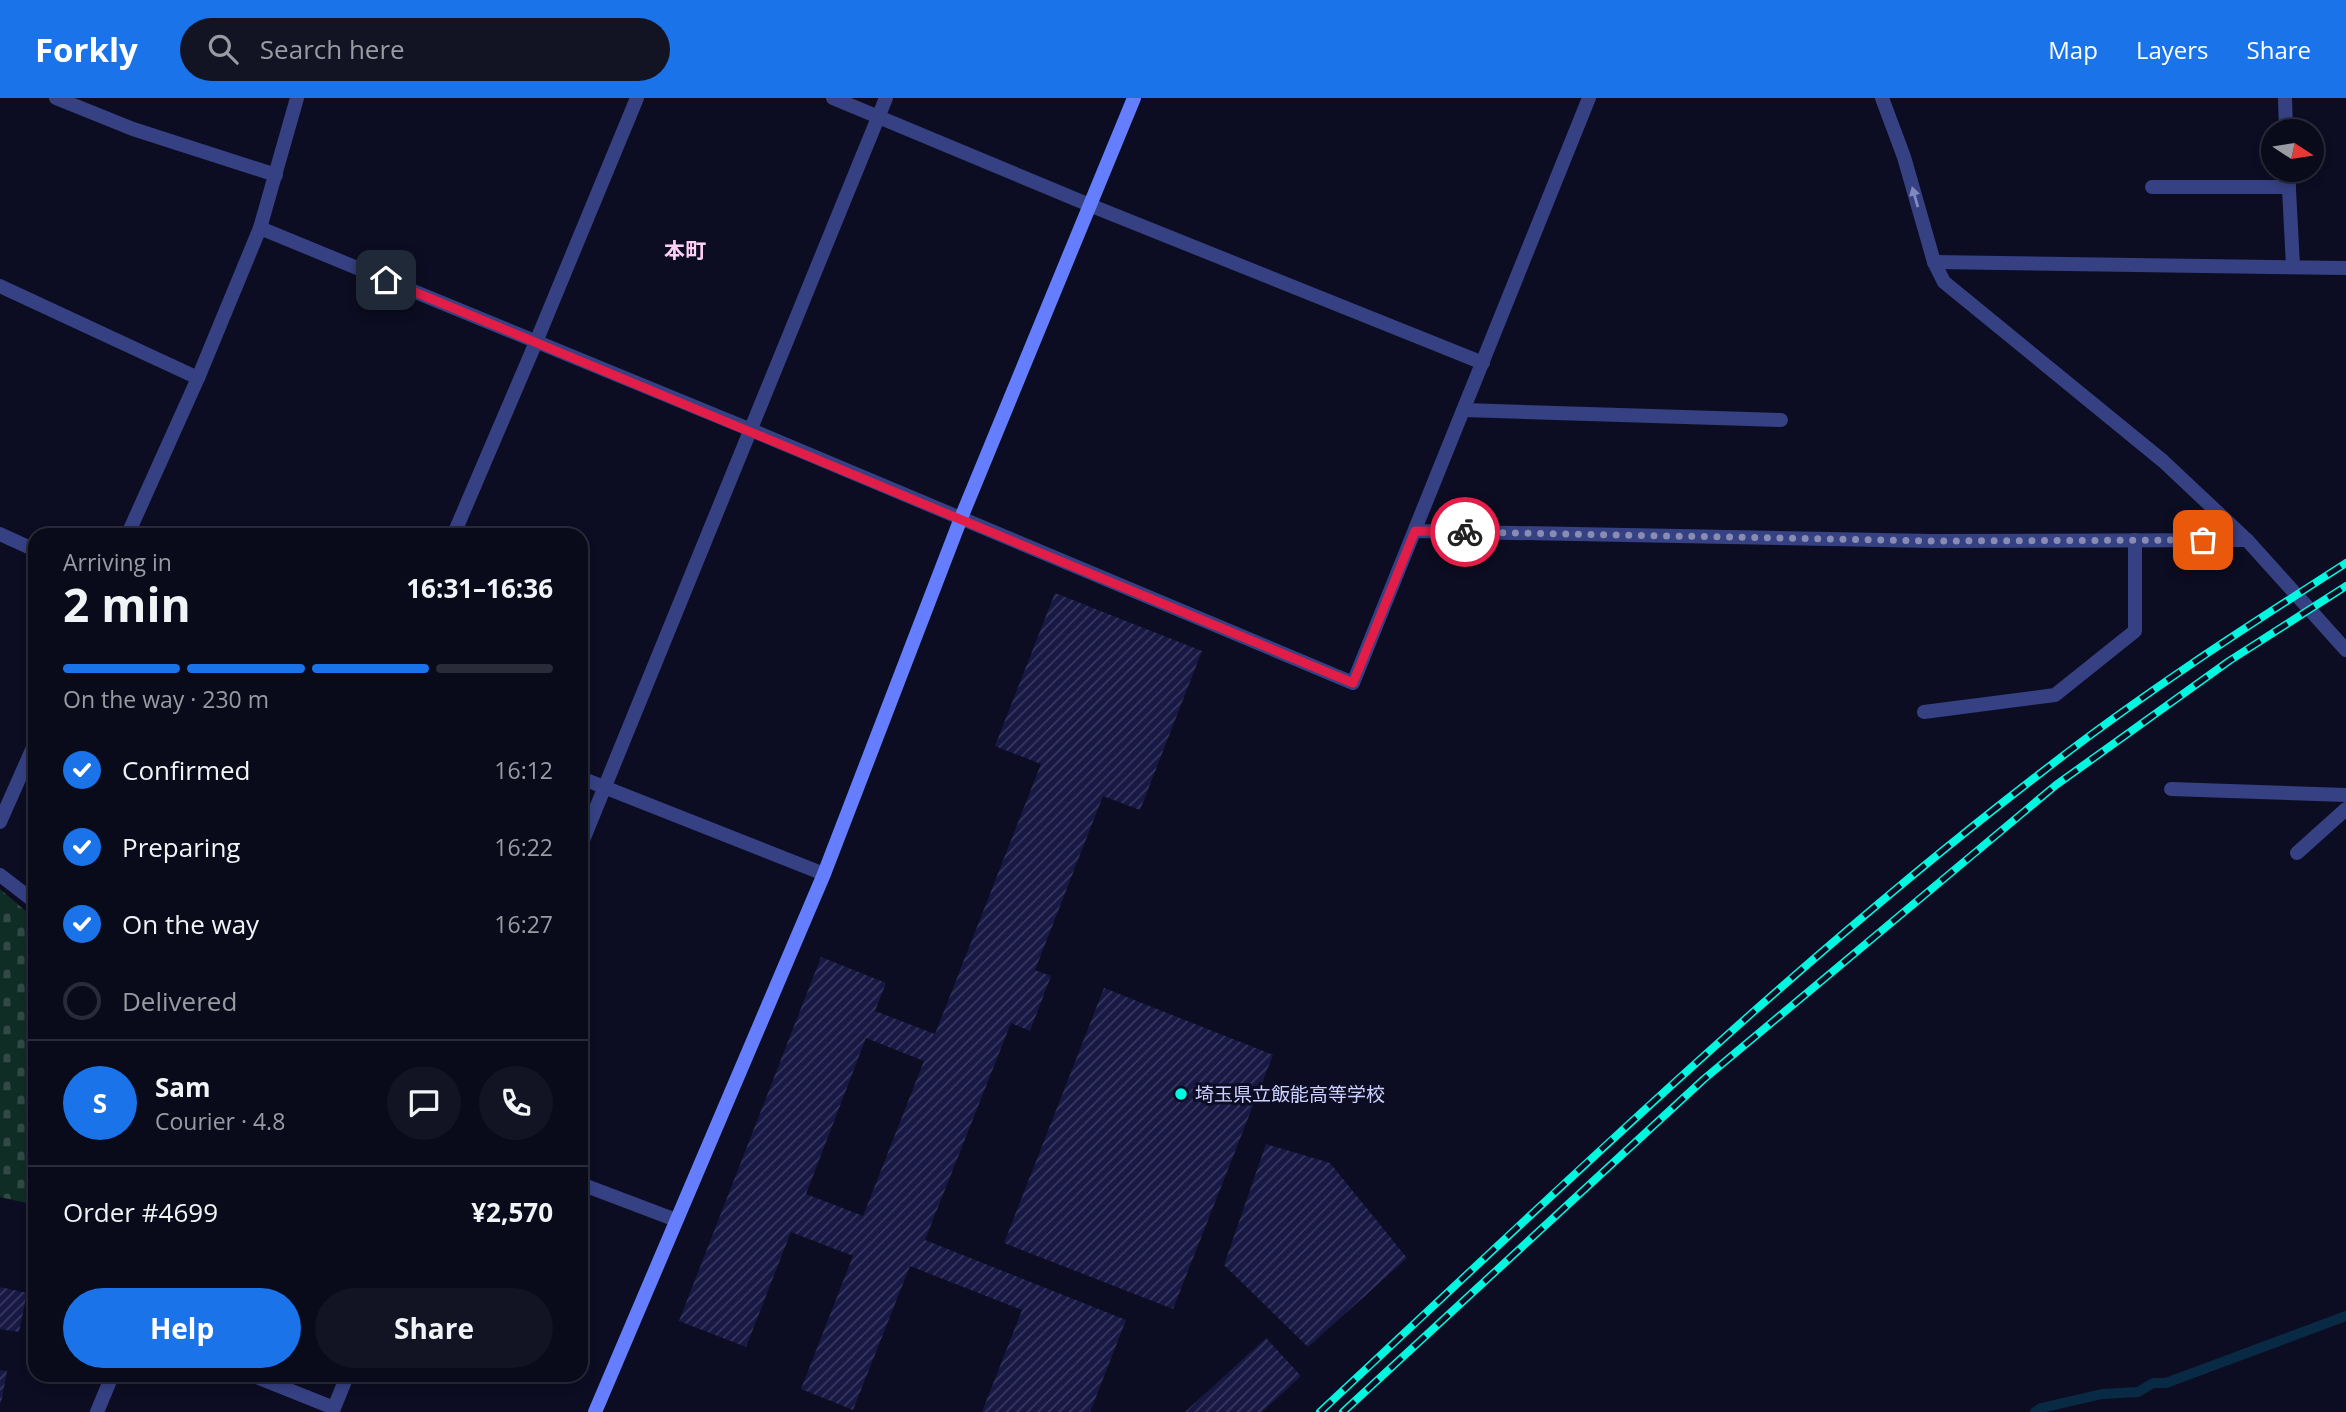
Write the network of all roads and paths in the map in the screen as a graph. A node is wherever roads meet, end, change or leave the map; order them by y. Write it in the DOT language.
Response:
graph roads {
  1 [pos="56,98"];
  2 [pos="297,98"];
  3 [pos="637,98"];
  4 [pos="833,98"];
  5 [pos="886,98"];
  6 [pos="1134,98"];
  7 [pos="1589,98"];
  8 [pos="1882,98"];
  9 [pos="2285,98"];
  10 [pos="879,116"];
  11 [pos="2286,119"];
  12 [pos="276,176"];
  13 [pos="2289,182"];
  14 [pos="2152,187"];
  15 [pos="2289,187"];
  16 [pos="1091,206"];
  17 [pos="260,228"];
  18 [pos="1934,262"];
  19 [pos="2293,266"];
  20 [pos="2346,268"];
  21 [pos="0,286"];
  22 [pos="536,342"];
  23 [pos="1483,363"];
  24 [pos="198,378"];
  25 [pos="1464,410"];
  26 [pos="1781,420"];
  27 [pos="751,430"];
  28 [pos="961,519"];
  29 [pos="131,528"];
  30 [pos="456,528"];
  31 [pos="1415,531"];
  32 [pos="0,534"];
  33 [pos="2248,540"];
  34 [pos="2135,541"];
  35 [pos="28,547"];
  36 [pos="2346,650"];
  37 [pos="1924,712"];
  38 [pos="28,759"];
  39 [pos="588,781"];
  40 [pos="605,787"];
  41 [pos="2171,789"];
  42 [pos="2346,795"];
  43 [pos="2346,809"];
  44 [pos="0,822"];
  45 [pos="588,828"];
  46 [pos="2297,853"];
  47 [pos="0,874"];
  48 [pos="824,874"];
  49 [pos="28,896"];
  50 [pos="588,1187"];
  51 [pos="676,1220"];
  52 [pos="110,1382"];
  53 [pos="269,1382"];
  54 [pos="345,1382"];
  55 [pos="97,1412"];
  56 [pos="595,1412"];
  1 -- 12 [label="street"];
  2 -- 12 [label="street"];
  3 -- 22 [label="street"];
  4 -- 10 [label="street"];
  5 -- 10 [label="street"];
  6 -- 16 [label="street"];
  7 -- 23 [label="street"];
  18 -- 8 [label="street, one-way"];
  9 -- 11 [label="street"];
  10 -- 16 [label="street"];
  10 -- 27 [label="street"];
  12 -- 17 [label="street"];
  13 -- 15 [label="street"];
  14 -- 15 [label="street"];
  15 -- 19 [label="street"];
  16 -- 23 [label="street"];
  16 -- 28 [label="street"];
  17 -- 22 [label="street"];
  17 -- 24 [label="street"];
  18 -- 19 [label="street"];
  18 -- 33 [label="street"];
  19 -- 20 [label="street"];
  21 -- 24 [label="street"];
  22 -- 27 [label="street"];
  22 -- 30 [label="street"];
  23 -- 25 [label="street"];
  24 -- 29 [label="street"];
  25 -- 26 [label="street"];
  25 -- 31 [label="street"];
  27 -- 28 [label="street"];
  27 -- 40 [label="street"];
  28 -- 31 [label="street"];
  28 -- 48 [label="street"];
  31 -- 34 [label="street"];
  32 -- 35 [label="street"];
  33 -- 34 [label="street"];
  33 -- 36 [label="street"];
  34 -- 37 [label="street"];
  38 -- 44 [label="street"];
  39 -- 40 [label="street"];
  40 -- 45 [label="street"];
  40 -- 48 [label="street"];
  41 -- 42 [label="street"];
  43 -- 46 [label="street"];
  47 -- 49 [label="street"];
  48 -- 51 [label="street"];
  50 -- 51 [label="street"];
  51 -- 56 [label="street"];
  52 -- 55 [label="street"];
  53 -- 54 [label="street"];
}
